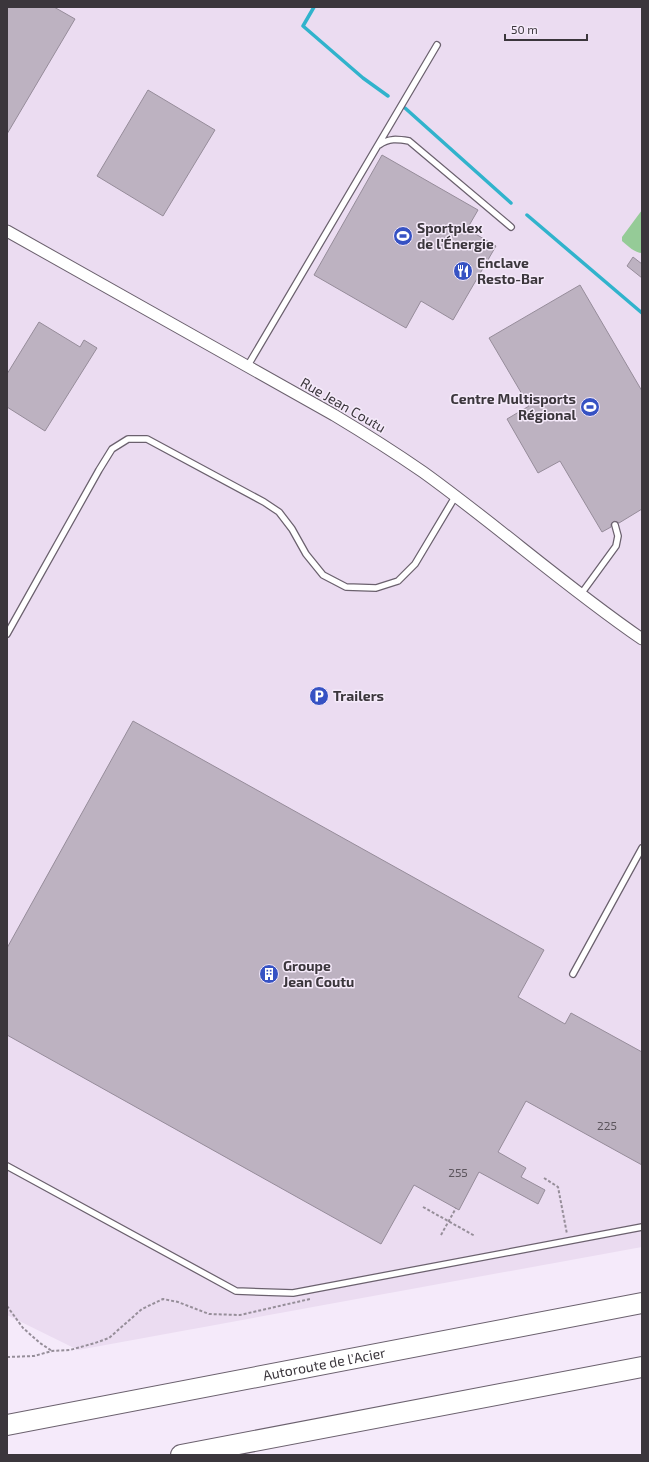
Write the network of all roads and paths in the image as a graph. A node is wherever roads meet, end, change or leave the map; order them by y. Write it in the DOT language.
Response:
graph roads {
  1 [pos="437,45"];
  2 [pos="377,146"];
  3 [pos="511,227"];
  4 [pos="7,231"];
  5 [pos="247,367"];
  6 [pos="455,497"];
  7 [pos="615,525"];
  8 [pos="581,594"];
  9 [pos="7,634"];
  10 [pos="642,639"];
  11 [pos="642,848"];
  12 [pos="573,974"];
  13 [pos="7,1166"];
  14 [pos="423,1207"];
  15 [pos="456,1208"];
  16 [pos="448,1222"];
  17 [pos="642,1227"];
  18 [pos="441,1235"];
  19 [pos="475,1236"];
  20 [pos="642,1303"];
  21 [pos="7,1306"];
  22 [pos="7,1357"];
  23 [pos="642,1366"];
  24 [pos="7,1425"];
  25 [pos="181,1455"];
  1 -- 2 [label="lane"];
  2 -- 3 [label="lane"];
  2 -- 5 [label="lane"];
  4 -- 5 [label="street, Rue Jean Coutu"];
  5 -- 6 [label="street, Rue Jean Coutu"];
  6 -- 8 [label="street, Rue Jean Coutu"];
  6 -- 9 [label="lane"];
  7 -- 8 [label="lane"];
  8 -- 10 [label="street, Rue Jean Coutu"];
  11 -- 12 [label="lane"];
  13 -- 17 [label="lane"];
  14 -- 16 [label="path"];
  15 -- 16 [label="path"];
  16 -- 18 [label="path"];
  16 -- 19 [label="path"];
  20 -- 24 [label="highway, Autoroute de l'Acier"];
  21 -- 22 [label="path"];
  23 -- 25 [label="highway"];
}
